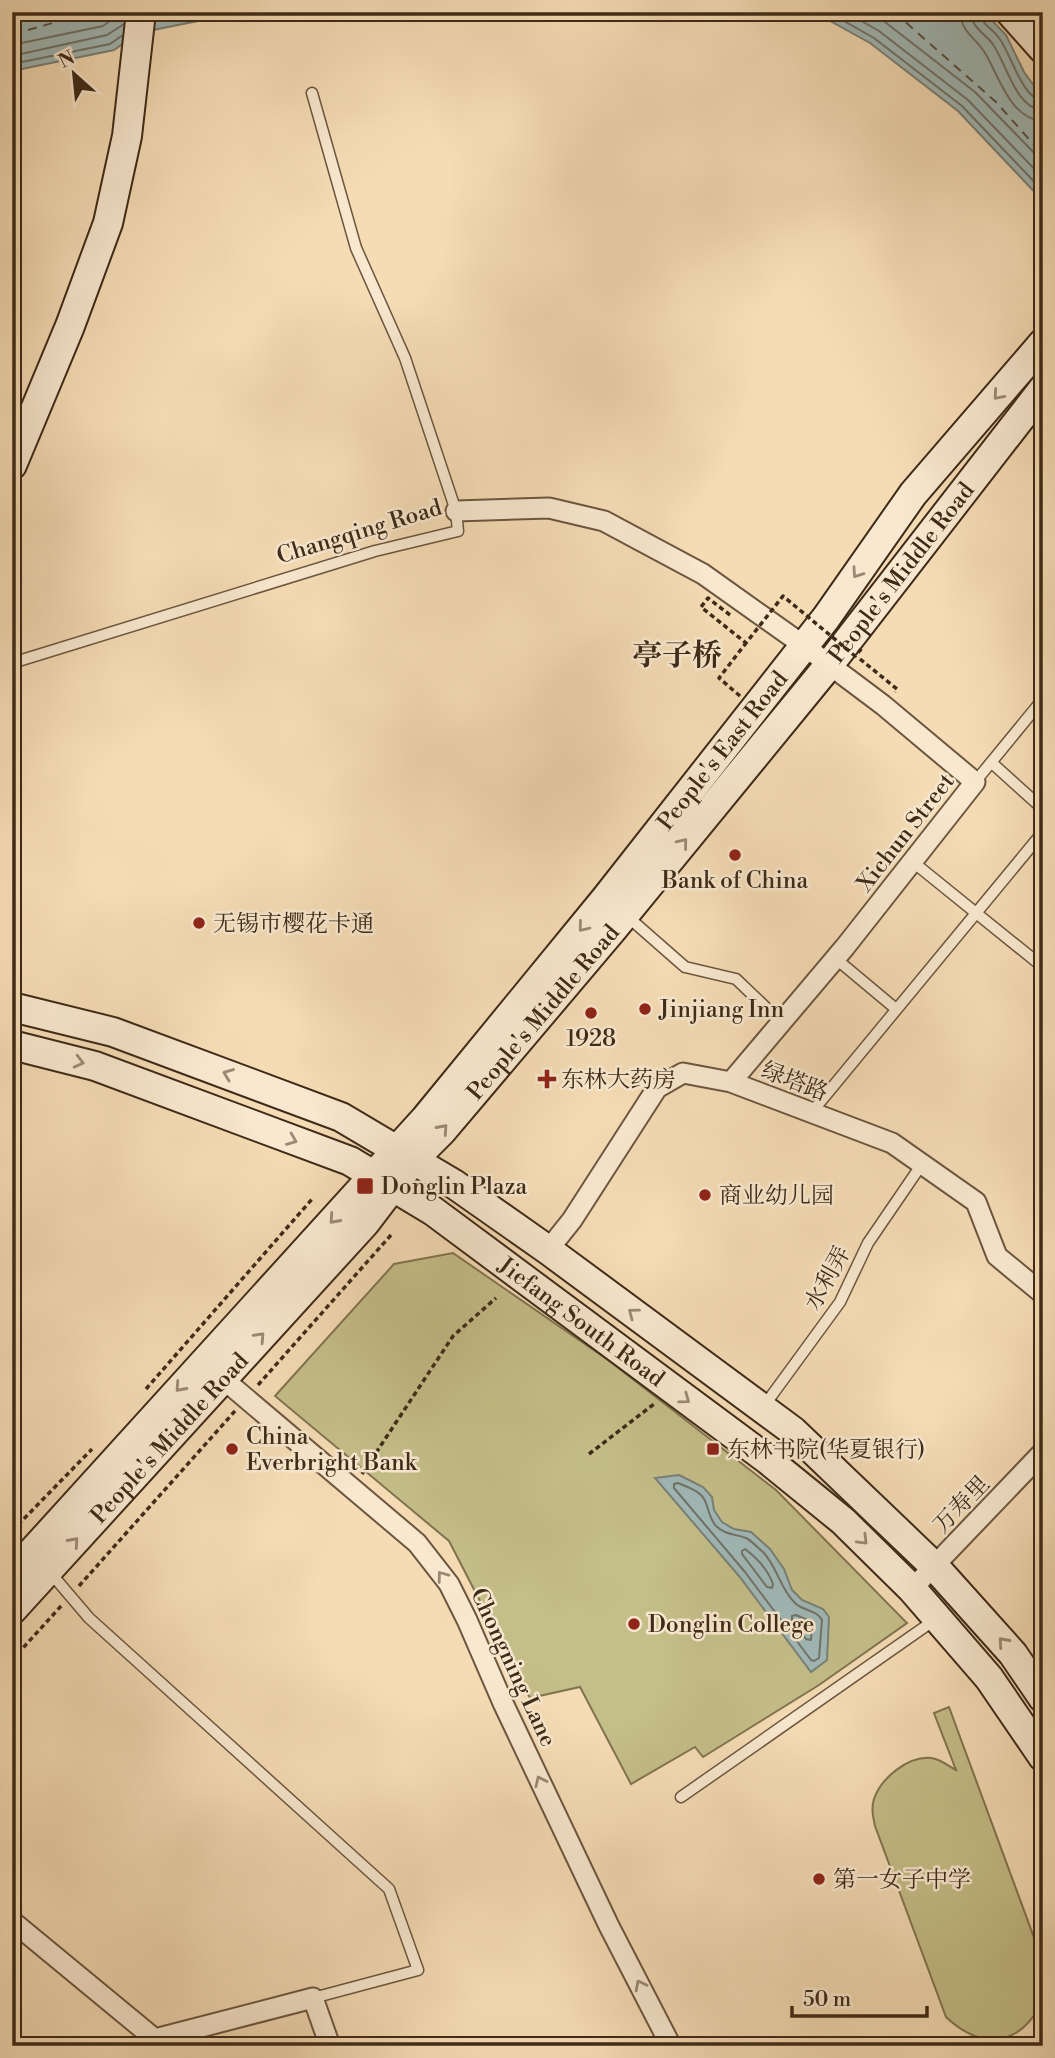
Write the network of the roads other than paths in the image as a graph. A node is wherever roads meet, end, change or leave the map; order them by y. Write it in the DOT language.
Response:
graph roads {
  1 [pos="141,12"];
  2 [pos="1010,12"];
  3 [pos="1043,49"];
  4 [pos="312,93"];
  5 [pos="1043,343"];
  6 [pos="1043,389"];
  7 [pos="12,465"];
  8 [pos="456,511"];
  9 [pos="803,645"];
  10 [pos="842,660"];
  11 [pos="12,663"];
  12 [pos="1043,699"];
  13 [pos="992,763"];
  14 [pos="975,782"];
  15 [pos="1043,809"];
  16 [pos="1043,832"];
  17 [pos="913,862"];
  18 [pos="615,906"];
  19 [pos="975,914"];
  20 [pos="835,958"];
  21 [pos="1043,967"];
  22 [pos="12,1007"];
  23 [pos="896,1010"];
  24 [pos="781,1022"];
  25 [pos="12,1045"];
  26 [pos="731,1082"];
  27 [pos="810,1114"];
  28 [pos="405,1155"];
  29 [pos="922,1164"];
  30 [pos="382,1182"];
  31 [pos="548,1250"];
  32 [pos="1043,1294"];
  33 [pos="222,1378"];
  34 [pos="762,1409"];
  35 [pos="1043,1452"];
  36 [pos="935,1567"];
  37 [pos="49,1570"];
  38 [pos="12,1574"];
  39 [pos="912,1589"];
  40 [pos="12,1611"];
  41 [pos="937,1618"];
  42 [pos="1043,1698"];
  43 [pos="1043,1757"];
  44 [pos="681,1797"];
  45 [pos="12,1921"];
  46 [pos="313,1998"];
  47 [pos="330,2046"];
  48 [pos="671,2046"];
  1 -- 7 [label="main road"];
  2 -- 3 [label="main road"];
  4 -- 8 [label="lane"];
  5 -- 9 [label="main road, People's East Road, one-way"];
  6 -- 10 [label="main road, People's Middle Road"];
  8 -- 9 [label="street, Changqing Road"];
  8 -- 11 [label="lane, Changqing Road"];
  9 -- 10 [label="street, Xichun Street"];
  9 -- 18 [label="main road, People's East Road"];
  10 -- 14 [label="street, Xichun Street"];
  18 -- 10 [label="main road, People's Middle Road, one-way"];
  12 -- 13 [label="lane"];
  13 -- 14 [label="lane"];
  13 -- 15 [label="lane"];
  14 -- 17 [label="street, Xichun Street"];
  16 -- 19 [label="lane"];
  17 -- 19 [label="lane"];
  17 -- 20 [label="street, Xichun Street"];
  18 -- 24 [label="lane"];
  18 -- 28 [label="main road, People's East Road"];
  19 -- 21 [label="lane"];
  19 -- 23 [label="lane"];
  20 -- 23 [label="lane"];
  20 -- 24 [label="street, Xichun Street"];
  28 -- 22 [label="main road, Jiefang South Road, one-way"];
  23 -- 27 [label="lane"];
  24 -- 26 [label="street, Xichun Street"];
  25 -- 30 [label="main road, Jiefang South Road, one-way"];
  26 -- 27 [label="street, 绿塔路"];
  26 -- 31 [label="street, 绿塔路"];
  27 -- 29 [label="street, 绿塔路"];
  28 -- 30 [label="main road, People's Middle Road"];
  28 -- 31 [label="main road, Jiefang South Road"];
  29 -- 32 [label="street, 绿塔路"];
  29 -- 34 [label="lane, 水利弄"];
  33 -- 30 [label="main road, People's Middle Road, one-way"];
  30 -- 38 [label="main road, People's Middle Road, one-way"];
  30 -- 39 [label="main road, Jiefang South Road, one-way"];
  34 -- 31 [label="main road, Jiefang South Road, one-way"];
  37 -- 33 [label="main road, People's Middle Road, one-way"];
  48 -- 33 [label="street, Chongning Lane, one-way"];
  34 -- 36 [label="main road, Jiefang South Road"];
  35 -- 36 [label="street, 万寿里"];
  36 -- 39 [label="street, 万寿里"];
  42 -- 36 [label="main road, Jiefang South Road, one-way"];
  37 -- 40 [label="main road, People's Middle Road"];
  37 -- 46 [label="lane"];
  39 -- 41 [label="main road, Jiefang South Road"];
  41 -- 43 [label="main road, Jiefang South Road"];
  41 -- 44 [label="lane"];
  45 -- 46 [label="street"];
  46 -- 47 [label="street"];
}
